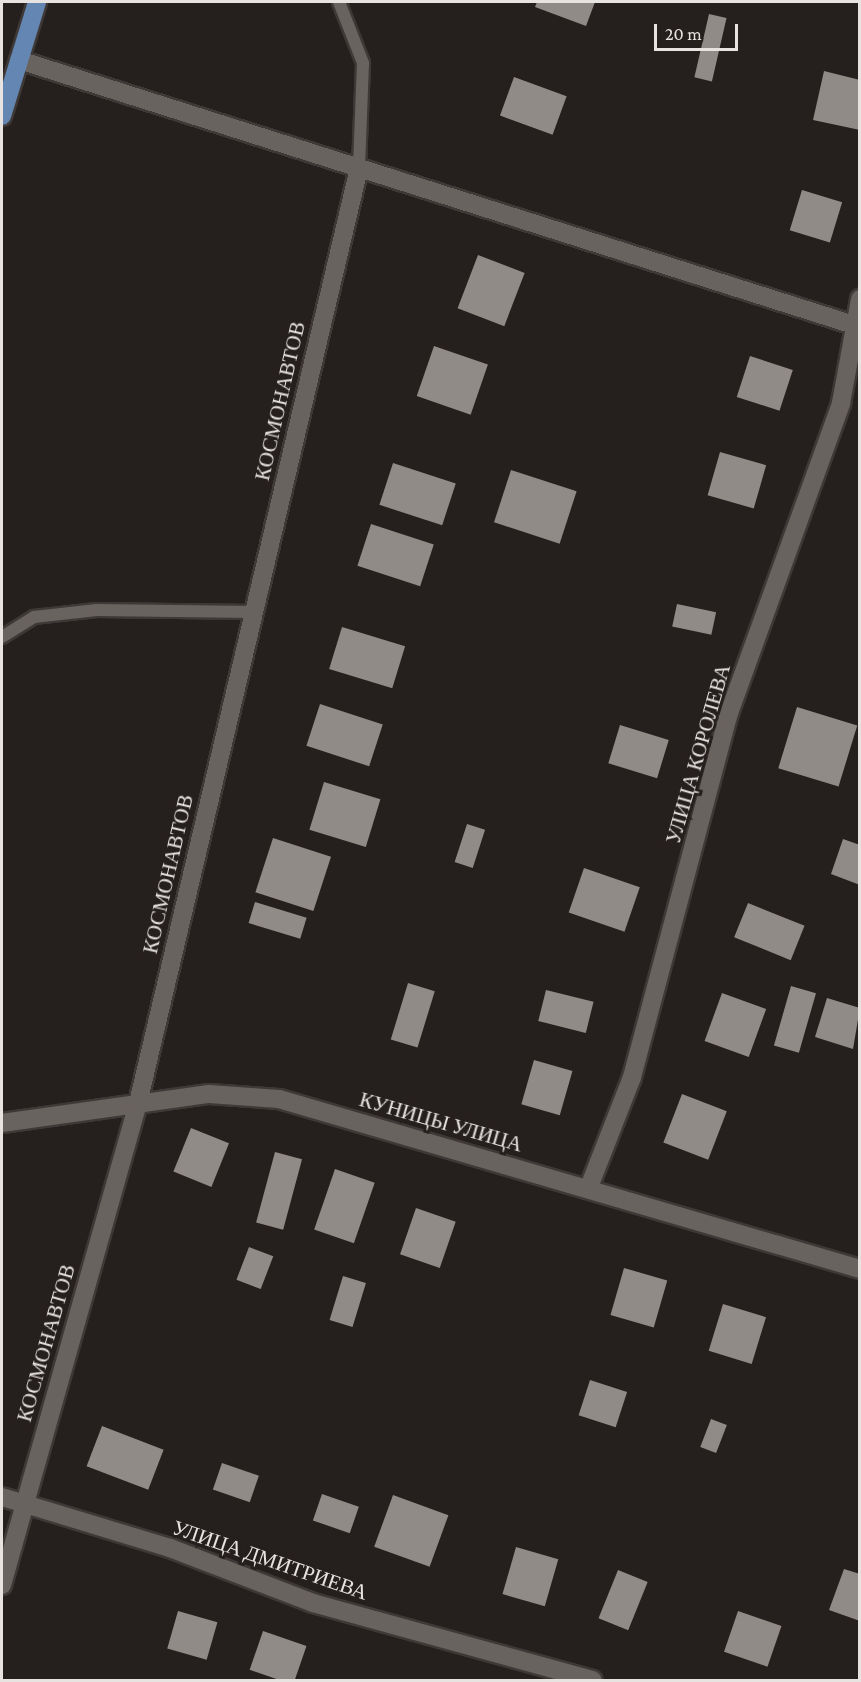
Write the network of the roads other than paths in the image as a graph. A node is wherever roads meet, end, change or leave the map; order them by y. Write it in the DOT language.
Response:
graph roads {
  1 [pos="37,2"];
  2 [pos="339,2"];
  3 [pos="19,60"];
  4 [pos="2,116"];
  5 [pos="358,168"];
  6 [pos="860,298"];
  7 [pos="857,326"];
  8 [pos="253,612"];
  9 [pos="2,637"];
  10 [pos="138,1103"];
  11 [pos="2,1123"];
  12 [pos="589,1187"];
  13 [pos="860,1269"];
  14 [pos="2,1497"];
  15 [pos="24,1504"];
  16 [pos="2,1585"];
  17 [pos="593,1680"];
  1 -- 3 [label="main road"];
  2 -- 5 [label="lane"];
  3 -- 4 [label="main road"];
  3 -- 5 [label="street"];
  5 -- 7 [label="street"];
  5 -- 8 [label="street, КОСМОНАВТОВ"];
  6 -- 7 [label="street, УЛИЦА КОРОЛЕВА"];
  7 -- 12 [label="street, УЛИЦА КОРОЛЕВА"];
  8 -- 9 [label="lane"];
  8 -- 10 [label="street, КОСМОНАВТОВ"];
  10 -- 11 [label="street, КУНИЦЫ УЛИЦА"];
  10 -- 12 [label="street, КУНИЦЫ УЛИЦА"];
  10 -- 15 [label="street, КОСМОНАВТОВ"];
  12 -- 13 [label="street, КУНИЦЫ УЛИЦА"];
  14 -- 15 [label="street, УЛИЦА ДМИТРИЕВА"];
  15 -- 16 [label="street, КОСМОНАВТОВ"];
  15 -- 17 [label="street, УЛИЦА ДМИТРИЕВА"];
}
